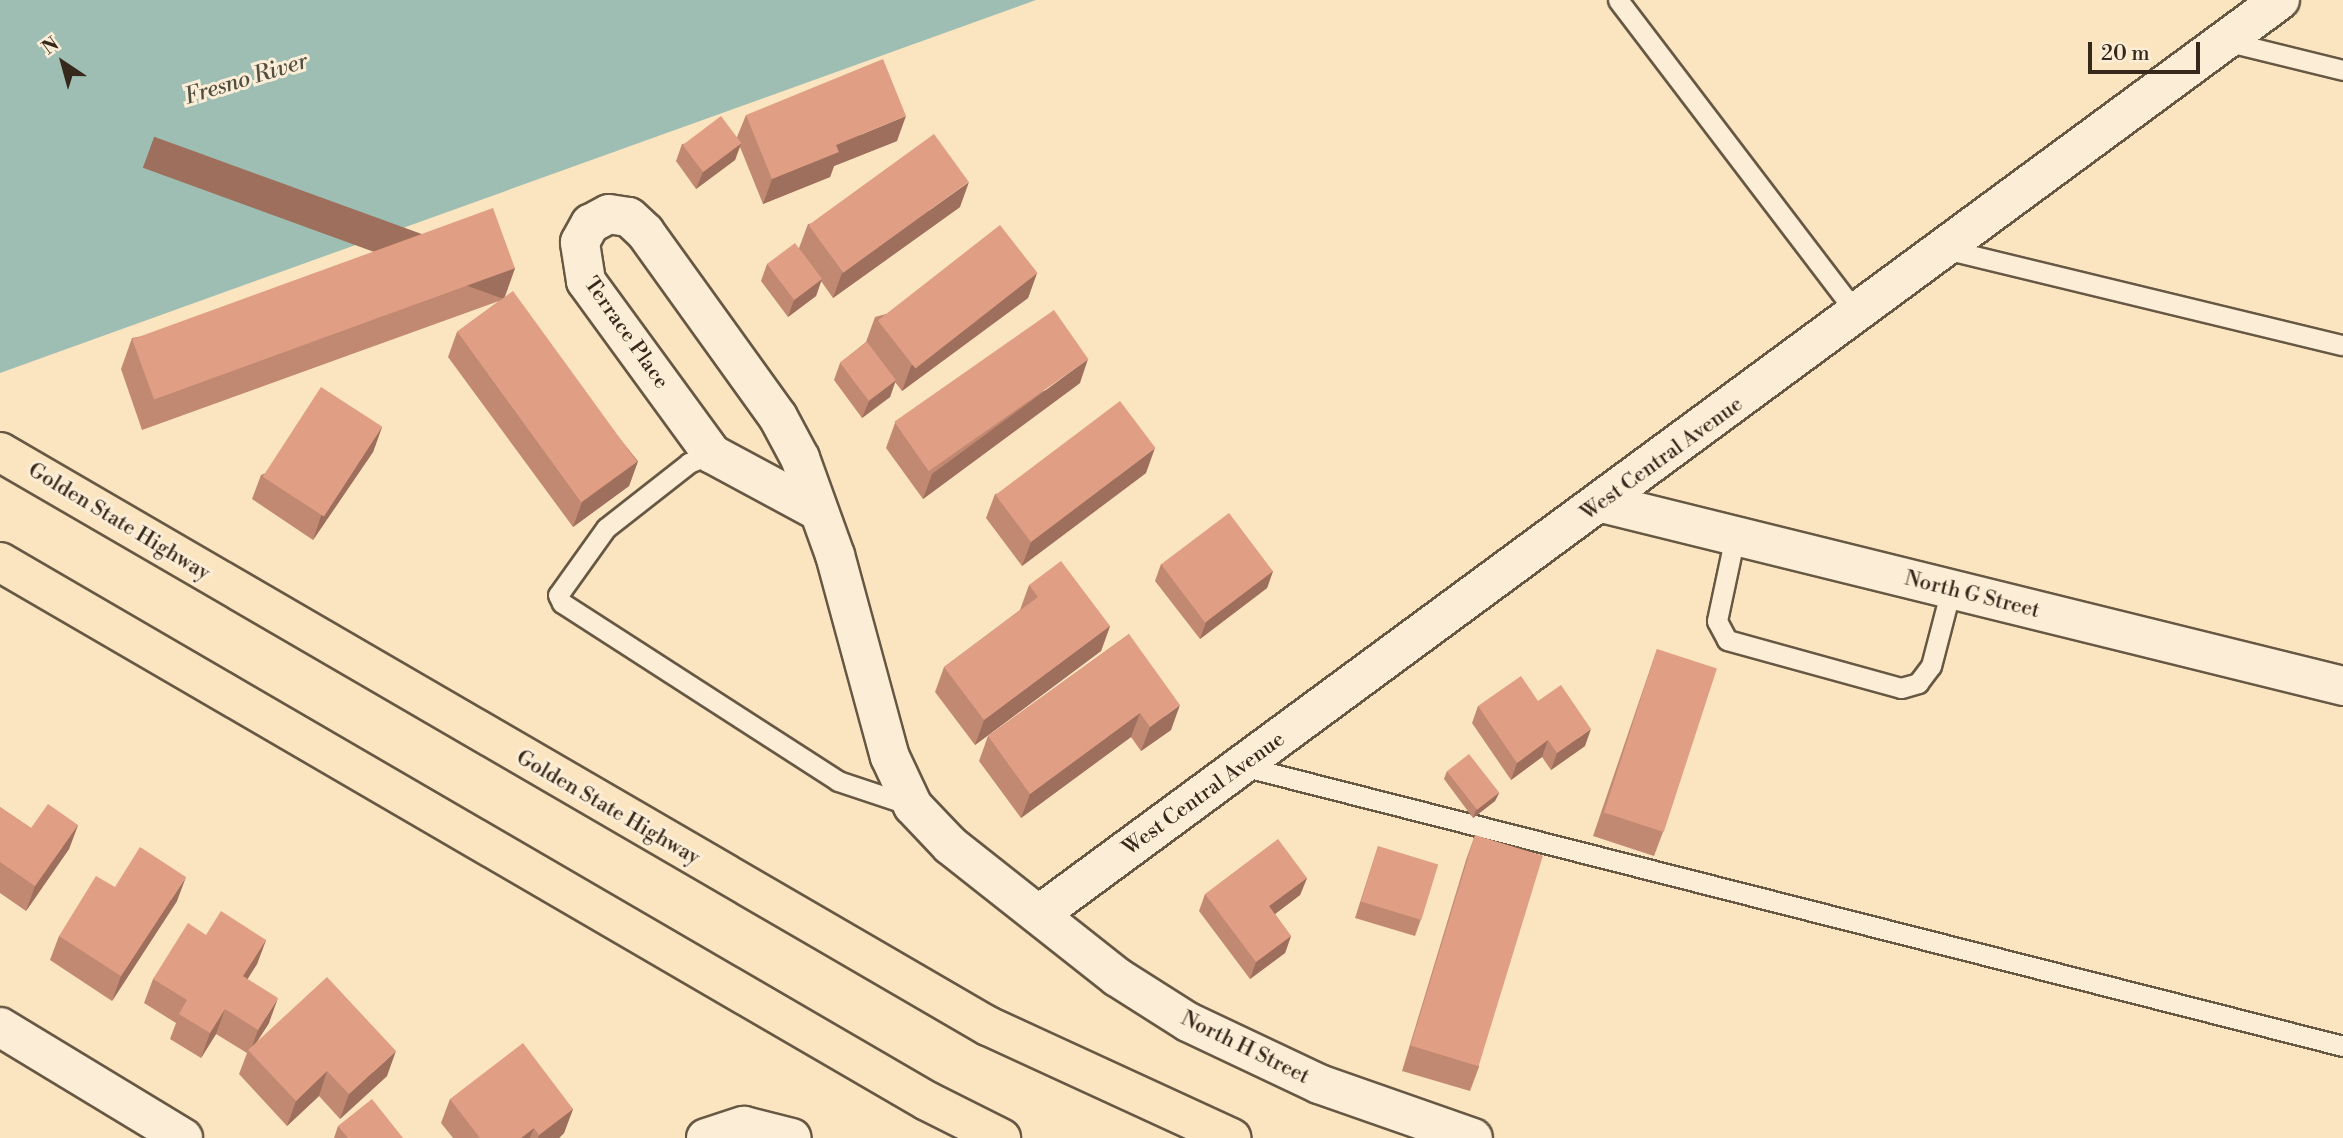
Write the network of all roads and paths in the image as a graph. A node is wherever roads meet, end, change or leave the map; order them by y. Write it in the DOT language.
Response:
graph roads {
  1 [pos="1618,0"];
  2 [pos="2280,0"];
  3 [pos="2225,41"];
  4 [pos="2343,69"];
  5 [pos="1945,249"];
  6 [pos="1857,314"];
  7 [pos="2343,345"];
  8 [pos="0,452"];
  9 [pos="712,454"];
  10 [pos="1601,503"];
  11 [pos="818,511"];
  12 [pos="1735,536"];
  13 [pos="0,562"];
  14 [pos="1951,590"];
  15 [pos="2343,686"];
  16 [pos="1242,766"];
  17 [pos="914,806"];
  18 [pos="1041,913"];
  19 [pos="0,1027"];
  20 [pos="2343,1046"];
  21 [pos="183,1138"];
  22 [pos="706,1138"];
  23 [pos="792,1138"];
  24 [pos="1001,1138"];
  25 [pos="1231,1138"];
  26 [pos="1473,1138"];
  1 -- 6 [label="lane"];
  2 -- 3 [label="street, West Central Avenue"];
  3 -- 4 [label="lane"];
  3 -- 5 [label="street, West Central Avenue"];
  5 -- 6 [label="street, West Central Avenue"];
  5 -- 7 [label="lane"];
  6 -- 10 [label="street, West Central Avenue"];
  8 -- 25 [label="highway, Golden State Highway"];
  9 -- 11 [label="street, Terrace Place"];
  9 -- 11 [label="street, Terrace Place"];
  9 -- 17 [label="lane"];
  10 -- 12 [label="street, North G Street"];
  10 -- 16 [label="street, West Central Avenue"];
  11 -- 17 [label="street, Terrace Place"];
  12 -- 14 [label="street, North G Street"];
  12 -- 14 [label="lane"];
  13 -- 24 [label="highway"];
  14 -- 15 [label="street, North G Street"];
  16 -- 18 [label="street, West Central Avenue"];
  16 -- 20 [label="lane"];
  17 -- 18 [label="street, Terrace Place"];
  18 -- 26 [label="street, North H Street"];
  19 -- 21 [label="street"];
  22 -- 23 [label="street"];
}
